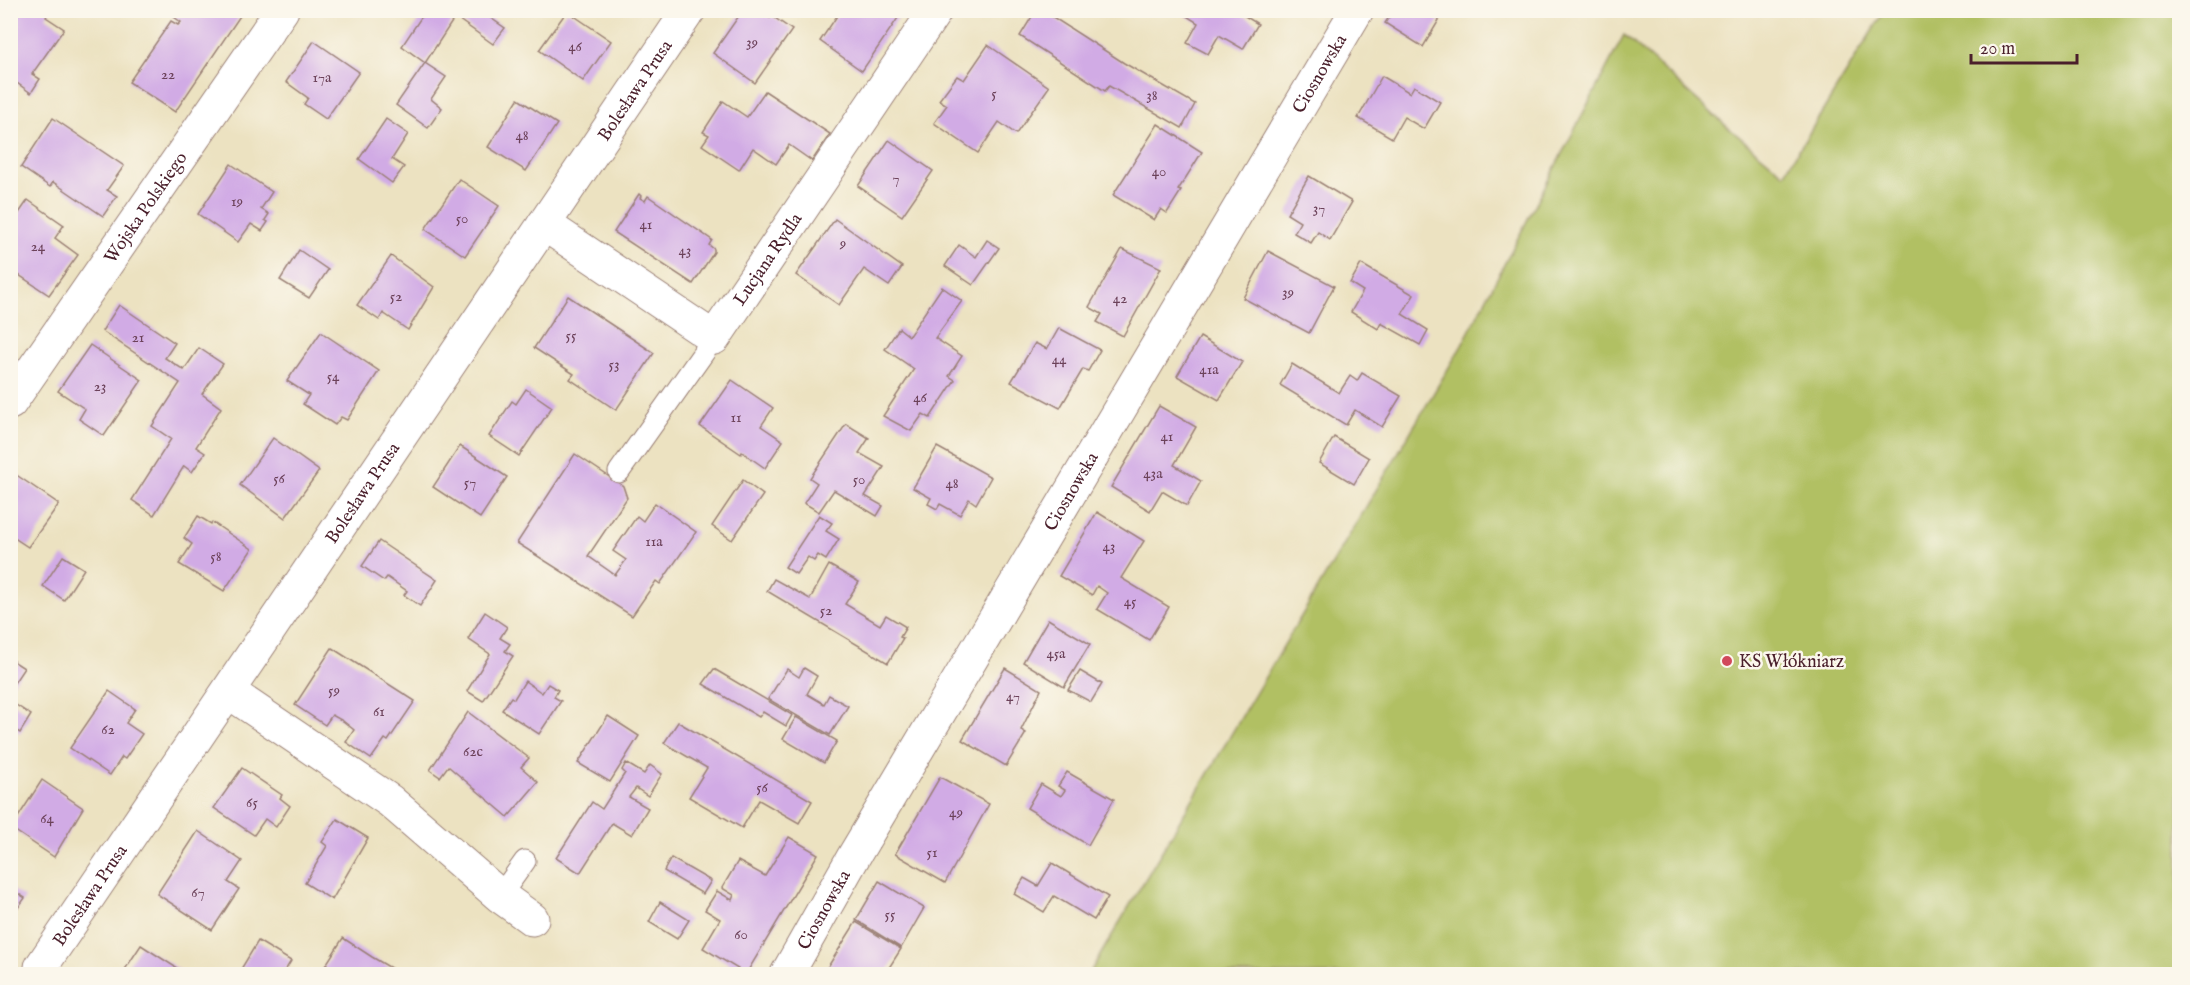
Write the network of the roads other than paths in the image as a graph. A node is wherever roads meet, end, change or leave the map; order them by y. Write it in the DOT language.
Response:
graph roads {
  1 [pos="282,10"];
  2 [pos="689,10"];
  3 [pos="936,10"];
  4 [pos="1357,10"];
  5 [pos="544,224"];
  6 [pos="714,338"];
  7 [pos="10,403"];
  8 [pos="619,472"];
  9 [pos="229,692"];
  10 [pos="525,861"];
  11 [pos="500,897"];
  12 [pos="532,919"];
  13 [pos="43,975"];
  14 [pos="787,975"];
  1 -- 7 [label="street, Wojska Polskiego"];
  2 -- 5 [label="street, Bolesława Prusa"];
  3 -- 6 [label="street, Lucjana Rydla"];
  4 -- 14 [label="street, Ciosnowska"];
  5 -- 6 [label="street"];
  5 -- 9 [label="street, Bolesława Prusa"];
  6 -- 8 [label="lane"];
  9 -- 11 [label="street"];
  9 -- 13 [label="street, Bolesława Prusa"];
  10 -- 11 [label="lane"];
  11 -- 12 [label="street"];
}
